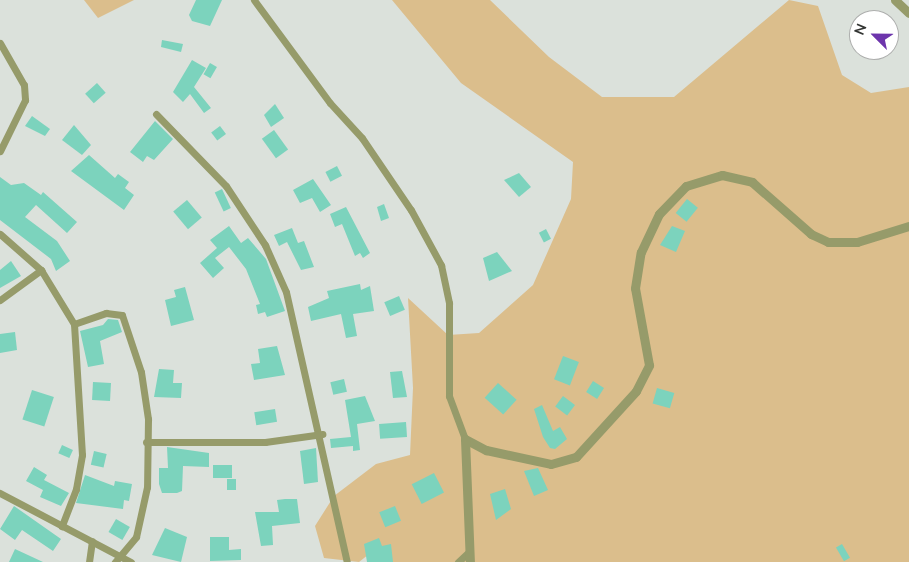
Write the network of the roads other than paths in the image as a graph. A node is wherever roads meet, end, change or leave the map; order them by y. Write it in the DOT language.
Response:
graph roads {
  1 [pos="254,0"];
  2 [pos="895,0"];
  3 [pos="909,14"];
  4 [pos="0,43"];
  5 [pos="156,114"];
  6 [pos="0,151"];
  7 [pos="909,226"];
  8 [pos="0,234"];
  9 [pos="40,270"];
  10 [pos="0,300"];
  11 [pos="74,324"];
  12 [pos="322,434"];
  13 [pos="465,439"];
  14 [pos="146,442"];
  15 [pos="0,493"];
  16 [pos="62,526"];
  17 [pos="92,541"];
  18 [pos="470,551"];
  19 [pos="117,559"];
  20 [pos="89,562"];
  21 [pos="131,562"];
  22 [pos="347,562"];
  23 [pos="458,562"];
  24 [pos="470,562"];
  1 -- 13 [label="street"];
  2 -- 3 [label="street"];
  4 -- 6 [label="street"];
  5 -- 12 [label="street"];
  7 -- 13 [label="street"];
  8 -- 9 [label="street"];
  9 -- 10 [label="street"];
  9 -- 11 [label="street"];
  11 -- 14 [label="street"];
  11 -- 16 [label="street"];
  12 -- 14 [label="street"];
  12 -- 22 [label="street"];
  13 -- 18 [label="street"];
  14 -- 19 [label="street"];
  15 -- 16 [label="street"];
  16 -- 17 [label="street"];
  17 -- 19 [label="street"];
  17 -- 20 [label="street"];
  18 -- 23 [label="street"];
  18 -- 24 [label="street"];
  19 -- 21 [label="street"];
}
